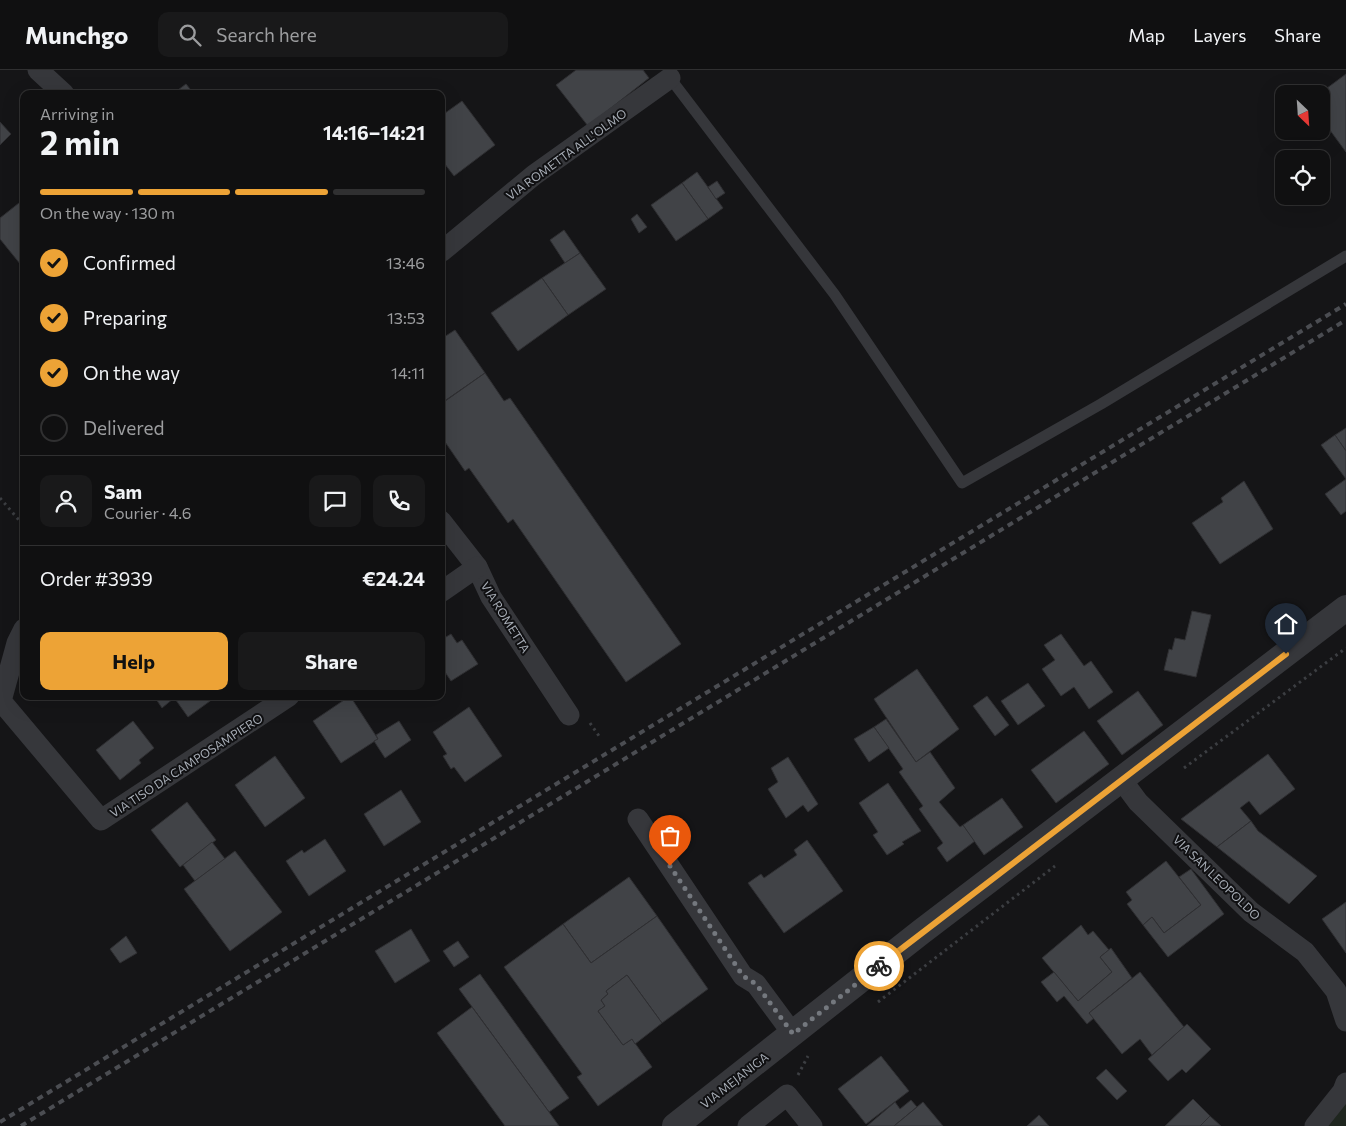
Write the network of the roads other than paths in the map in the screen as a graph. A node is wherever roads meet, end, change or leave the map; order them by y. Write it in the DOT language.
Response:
graph roads {
  1 [pos="38,70"];
  2 [pos="670,78"];
  3 [pos="60,90"];
  4 [pos="445,249"];
  5 [pos="1346,256"];
  6 [pos="445,526"];
  7 [pos="476,567"];
  8 [pos="445,589"];
  9 [pos="1346,608"];
  10 [pos="20,637"];
  11 [pos="283,700"];
  12 [pos="569,715"];
  13 [pos="1121,779"];
  14 [pos="638,819"];
  15 [pos="1346,1021"];
  16 [pos="793,1034"];
  17 [pos="1346,1083"];
  18 [pos="677,1125"];
  19 [pos="1317,1125"];
  20 [pos="748,1126"];
  21 [pos="812,1126"];
  1 -- 3 [label="street"];
  2 -- 4 [label="street, VIA ROMETTA ALL'OLMO"];
  2 -- 5 [label="lane"];
  6 -- 7 [label="street, VIA ROMETTA"];
  7 -- 8 [label="street"];
  7 -- 12 [label="street, VIA ROMETTA"];
  9 -- 13 [label="street, VIA MEJANIGA"];
  10 -- 11 [label="street, VIA TISO DA CAMPOSAMPIERO"];
  13 -- 15 [label="street, VIA SAN LEOPOLDO"];
  13 -- 16 [label="street, VIA MEJANIGA"];
  14 -- 16 [label="street"];
  16 -- 18 [label="street, VIA MEJANIGA"];
  17 -- 19 [label="street"];
  20 -- 21 [label="street"];
}
